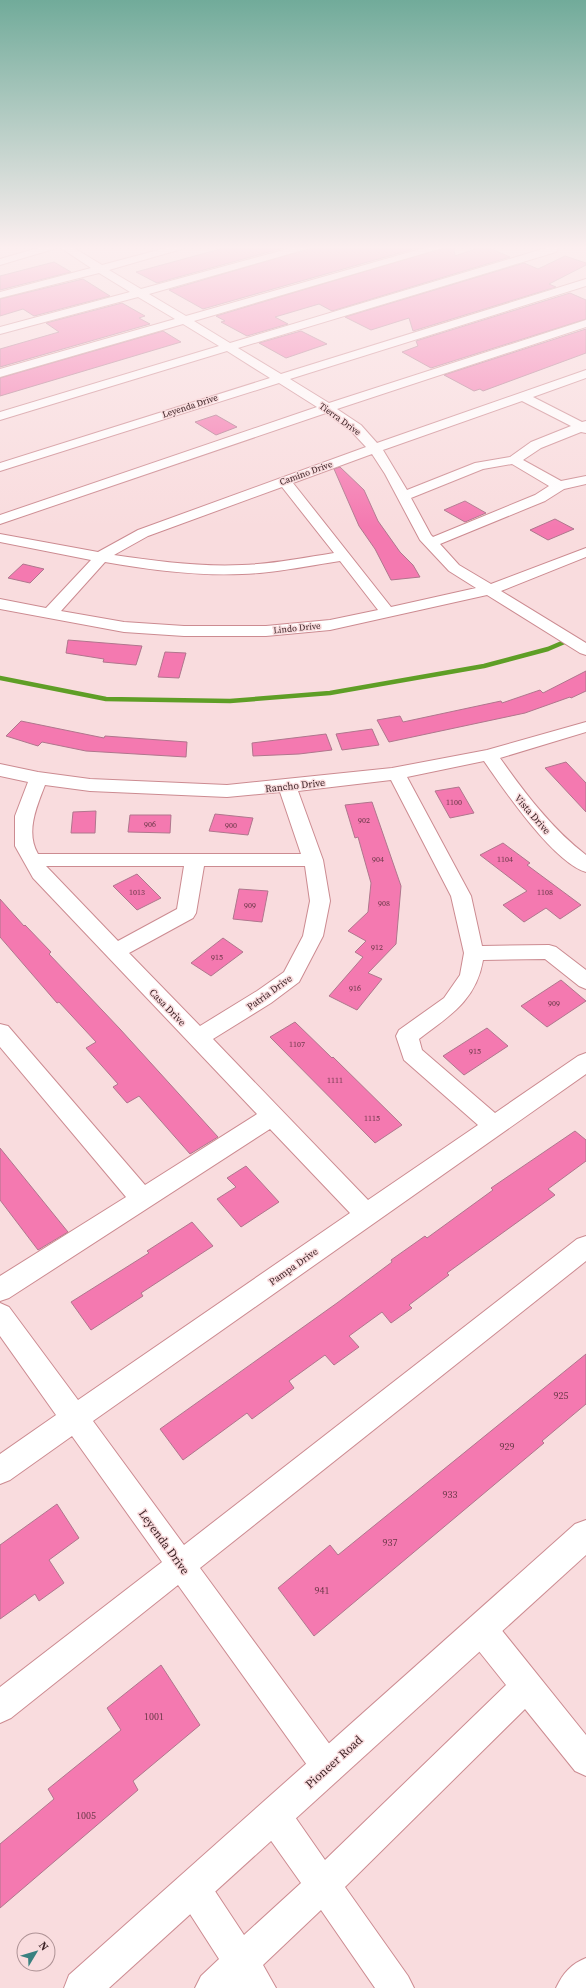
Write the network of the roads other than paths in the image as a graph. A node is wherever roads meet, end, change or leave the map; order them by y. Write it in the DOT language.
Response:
graph roads {
  1 [pos="113,341"];
  2 [pos="215,341"];
  3 [pos="247,341"];
  4 [pos="397,341"];
  5 [pos="532,341"];
  6 [pos="226,347"];
  7 [pos="0,373"];
  8 [pos="586,374"];
  9 [pos="277,378"];
  10 [pos="522,396"];
  11 [pos="327,408"];
  12 [pos="0,416"];
  13 [pos="585,427"];
  14 [pos="375,448"];
  15 [pos="514,460"];
  16 [pos="0,467"];
  17 [pos="586,480"];
  18 [pos="285,481"];
  19 [pos="559,486"];
  20 [pos="403,496"];
  21 [pos="0,520"];
  22 [pos="0,538"];
  23 [pos="431,543"];
  24 [pos="586,552"];
  25 [pos="343,556"];
  26 [pos="102,557"];
  27 [pos="490,590"];
  28 [pos="0,604"];
  29 [pos="50,613"];
  30 [pos="388,613"];
  31 [pos="586,630"];
  32 [pos="563,636"];
  33 [pos="586,650"];
  34 [pos="586,727"];
  35 [pos="489,755"];
  36 [pos="0,770"];
  37 [pos="396,773"];
  38 [pos="38,778"];
  39 [pos="287,786"];
  40 [pos="31,860"];
  41 [pos="195,860"];
  42 [pos="313,860"];
  43 [pos="586,865"];
  44 [pos="115,952"];
  45 [pos="474,953"];
  46 [pos="586,981"];
  47 [pos="0,1032"];
  48 [pos="198,1038"];
  49 [pos="586,1062"];
  50 [pos="272,1116"];
  51 [pos="494,1126"];
  52 [pos="142,1199"];
  53 [pos="367,1215"];
  54 [pos="586,1247"];
  55 [pos="0,1290"];
  56 [pos="0,1315"];
  57 [pos="74,1418"];
  58 [pos="0,1470"];
  59 [pos="586,1535"];
  60 [pos="181,1565"];
  61 [pos="481,1629"];
  62 [pos="527,1686"];
  63 [pos="0,1707"];
  64 [pos="586,1760"];
  65 [pos="328,1768"];
  66 [pos="274,1816"];
  67 [pos="323,1885"];
  68 [pos="193,1888"];
  69 [pos="250,1975"];
  70 [pos="586,1975"];
  71 [pos="99,1982"];
  72 [pos="213,1988"];
  73 [pos="396,1988"];
  74 [pos="574,1988"];
  1 -- 7 [label="street"];
  2 -- 6 [label="street, Tierra Drive"];
  3 -- 6 [label="street"];
  4 -- 9 [label="street, Leyenda Drive"];
  5 -- 11 [label="street"];
  6 -- 9 [label="street, Tierra Drive"];
  6 -- 12 [label="street"];
  8 -- 10 [label="street, Camino Drive"];
  9 -- 11 [label="street, Tierra Drive"];
  9 -- 16 [label="street, Leyenda Drive"];
  10 -- 13 [label="street"];
  10 -- 14 [label="street, Camino Drive"];
  11 -- 14 [label="street, Tierra Drive"];
  11 -- 21 [label="street"];
  13 -- 15 [label="street"];
  14 -- 18 [label="street, Camino Drive"];
  14 -- 20 [label="street, Tierra Drive"];
  15 -- 19 [label="street"];
  15 -- 20 [label="street"];
  17 -- 19 [label="street"];
  18 -- 25 [label="street"];
  18 -- 26 [label="street, Camino Drive"];
  19 -- 23 [label="street"];
  20 -- 23 [label="street, Tierra Drive"];
  22 -- 26 [label="street"];
  23 -- 27 [label="street, Tierra Drive"];
  24 -- 27 [label="street, Lindo Drive"];
  25 -- 26 [label="street"];
  25 -- 30 [label="street"];
  26 -- 29 [label="street, Camino Drive"];
  27 -- 30 [label="street, Lindo Drive"];
  27 -- 32 [label="street, Tierra Drive"];
  28 -- 29 [label="street, Lindo Drive"];
  29 -- 30 [label="street, Lindo Drive"];
  31 -- 32 [label="street"];
  32 -- 33 [label="street, Tierra Drive"];
  34 -- 35 [label="street, Rancho Drive"];
  35 -- 37 [label="street, Rancho Drive"];
  35 -- 43 [label="street, Vista Drive"];
  36 -- 38 [label="street, Rancho Drive"];
  37 -- 39 [label="street, Rancho Drive"];
  37 -- 45 [label="street"];
  38 -- 39 [label="street, Rancho Drive"];
  38 -- 40 [label="street, Casa Drive"];
  39 -- 42 [label="street, Patria Drive"];
  40 -- 41 [label="street"];
  40 -- 44 [label="street, Casa Drive"];
  41 -- 42 [label="street"];
  41 -- 44 [label="street"];
  42 -- 48 [label="street, Patria Drive"];
  44 -- 48 [label="street, Casa Drive"];
  45 -- 46 [label="street"];
  45 -- 51 [label="street"];
  47 -- 52 [label="street"];
  48 -- 50 [label="street, Casa Drive"];
  49 -- 51 [label="street, Pampa Drive"];
  50 -- 52 [label="street"];
  50 -- 53 [label="street, Casa Drive"];
  51 -- 53 [label="street, Pampa Drive"];
  52 -- 55 [label="street"];
  53 -- 57 [label="street, Pampa Drive"];
  54 -- 60 [label="street"];
  56 -- 57 [label="street, Leyenda Drive"];
  57 -- 58 [label="street, Pampa Drive"];
  57 -- 60 [label="street, Leyenda Drive"];
  59 -- 61 [label="main road, Pioneer Road"];
  60 -- 63 [label="street"];
  60 -- 65 [label="street, Leyenda Drive"];
  61 -- 62 [label="street"];
  61 -- 65 [label="main road, Pioneer Road"];
  62 -- 64 [label="street"];
  62 -- 67 [label="street"];
  65 -- 66 [label="main road, Pioneer Road"];
  66 -- 67 [label="street"];
  66 -- 68 [label="main road, Pioneer Road"];
  67 -- 69 [label="street"];
  67 -- 73 [label="street"];
  68 -- 69 [label="street"];
  68 -- 71 [label="main road, Pioneer Road"];
  69 -- 72 [label="street"];
  70 -- 74 [label="street"];
}
